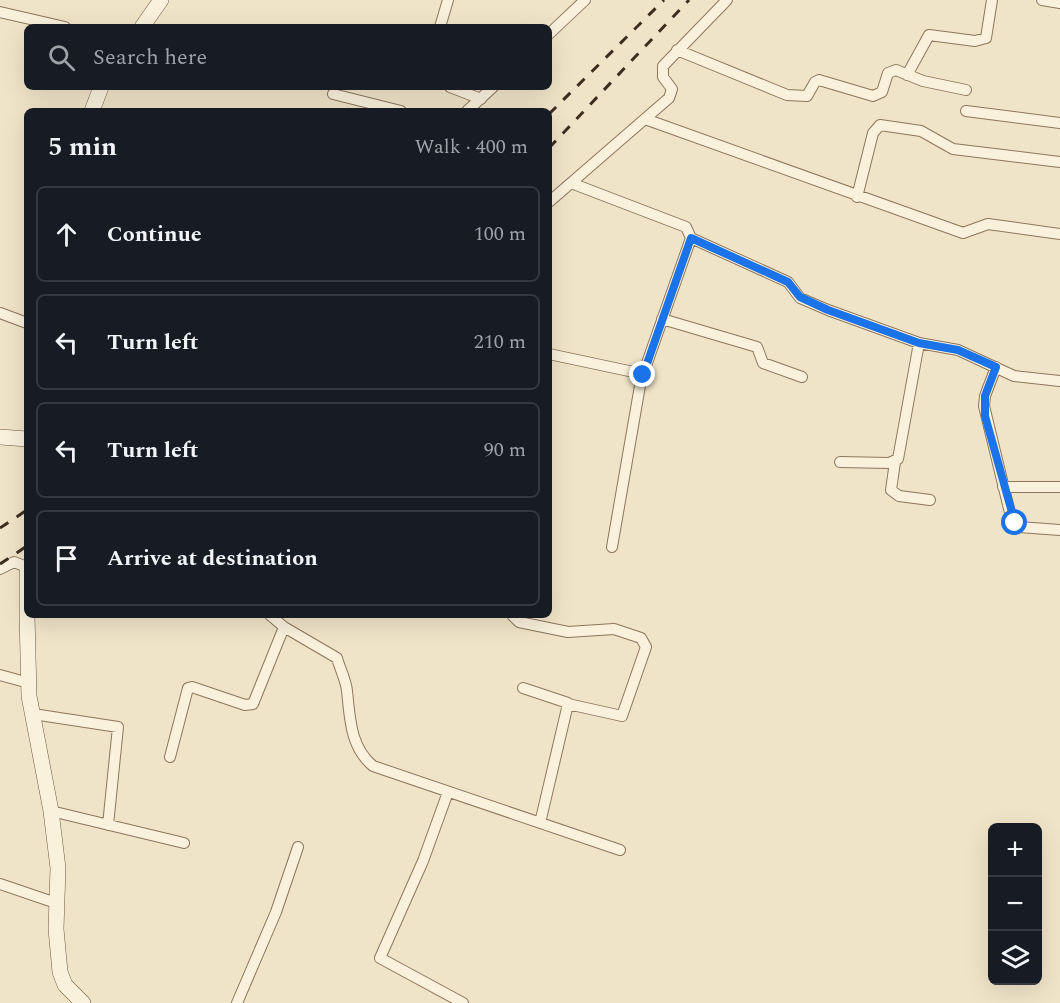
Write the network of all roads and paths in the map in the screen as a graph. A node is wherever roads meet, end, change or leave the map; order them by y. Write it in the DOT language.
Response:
graph roads {
  1 [pos="161,0"];
  2 [pos="448,0"];
  3 [pos="585,0"];
  4 [pos="728,0"];
  5 [pos="992,0"];
  6 [pos="1042,0"];
  7 [pos="1060,3"];
  8 [pos="0,12"];
  9 [pos="52,24"];
  10 [pos="144,24"];
  11 [pos="441,24"];
  12 [pos="552,31"];
  13 [pos="677,50"];
  14 [pos="907,75"];
  15 [pos="100,90"];
  16 [pos="458,90"];
  17 [pos="490,90"];
  18 [pos="966,90"];
  19 [pos="333,94"];
  20 [pos="481,99"];
  21 [pos="93,108"];
  22 [pos="389,108"];
  23 [pos="470,108"];
  24 [pos="966,111"];
  25 [pos="645,119"];
  26 [pos="1060,123"];
  27 [pos="1060,162"];
  28 [pos="571,183"];
  29 [pos="857,197"];
  30 [pos="552,199"];
  31 [pos="1060,234"];
  32 [pos="691,238"];
  33 [pos="0,313"];
  34 [pos="662,319"];
  35 [pos="24,322"];
  36 [pos="919,343"];
  37 [pos="552,355"];
  38 [pos="996,367"];
  39 [pos="643,375"];
  40 [pos="802,377"];
  41 [pos="1060,381"];
  42 [pos="0,437"];
  43 [pos="24,439"];
  44 [pos="840,462"];
  45 [pos="894,462"];
  46 [pos="1060,487"];
  47 [pos="1004,488"];
  48 [pos="930,500"];
  49 [pos="1060,530"];
  50 [pos="612,547"];
  51 [pos="24,567"];
  52 [pos="0,569"];
  53 [pos="27,618"];
  54 [pos="274,618"];
  55 [pos="515,618"];
  56 [pos="284,627"];
  57 [pos="0,675"];
  58 [pos="29,683"];
  59 [pos="523,688"];
  60 [pos="568,703"];
  61 [pos="33,714"];
  62 [pos="170,758"];
  63 [pos="448,792"];
  64 [pos="51,811"];
  65 [pos="540,824"];
  66 [pos="108,825"];
  67 [pos="184,843"];
  68 [pos="298,847"];
  69 [pos="620,850"];
  70 [pos="0,884"];
  71 [pos="56,903"];
  72 [pos="83,1003"];
  73 [pos="237,1003"];
  74 [pos="464,1003"];
  1 -- 10 [label="street"];
  2 -- 11 [label="street"];
  3 -- 12 [label="street"];
  4 -- 13 [label="street"];
  5 -- 14 [label="street"];
  6 -- 7 [label="street"];
  8 -- 9 [label="street"];
  13 -- 14 [label="street"];
  13 -- 25 [label="street"];
  14 -- 18 [label="street"];
  15 -- 21 [label="street"];
  16 -- 20 [label="street"];
  17 -- 20 [label="street"];
  19 -- 22 [label="street"];
  20 -- 23 [label="street"];
  24 -- 26 [label="street"];
  25 -- 28 [label="street"];
  25 -- 29 [label="street"];
  27 -- 29 [label="street"];
  28 -- 30 [label="street"];
  28 -- 32 [label="street"];
  29 -- 31 [label="street"];
  32 -- 34 [label="street"];
  32 -- 36 [label="street"];
  33 -- 35 [label="street"];
  34 -- 39 [label="street"];
  34 -- 40 [label="street"];
  36 -- 38 [label="street"];
  36 -- 45 [label="street"];
  37 -- 39 [label="street"];
  38 -- 41 [label="street"];
  38 -- 47 [label="street"];
  39 -- 50 [label="street"];
  42 -- 43 [label="street"];
  44 -- 45 [label="street"];
  45 -- 48 [label="street"];
  46 -- 47 [label="street"];
  47 -- 49 [label="street"];
  51 -- 52 [label="street"];
  53 -- 58 [label="street"];
  54 -- 56 [label="street"];
  55 -- 60 [label="street"];
  56 -- 62 [label="street"];
  56 -- 63 [label="street"];
  57 -- 58 [label="street"];
  58 -- 61 [label="street"];
  59 -- 60 [label="street"];
  60 -- 65 [label="street"];
  61 -- 64 [label="street"];
  61 -- 66 [label="street"];
  63 -- 65 [label="street"];
  63 -- 74 [label="street"];
  64 -- 66 [label="street"];
  64 -- 71 [label="street"];
  65 -- 69 [label="street"];
  66 -- 67 [label="street"];
  68 -- 73 [label="street"];
  70 -- 71 [label="street"];
  71 -- 72 [label="street"];
}
